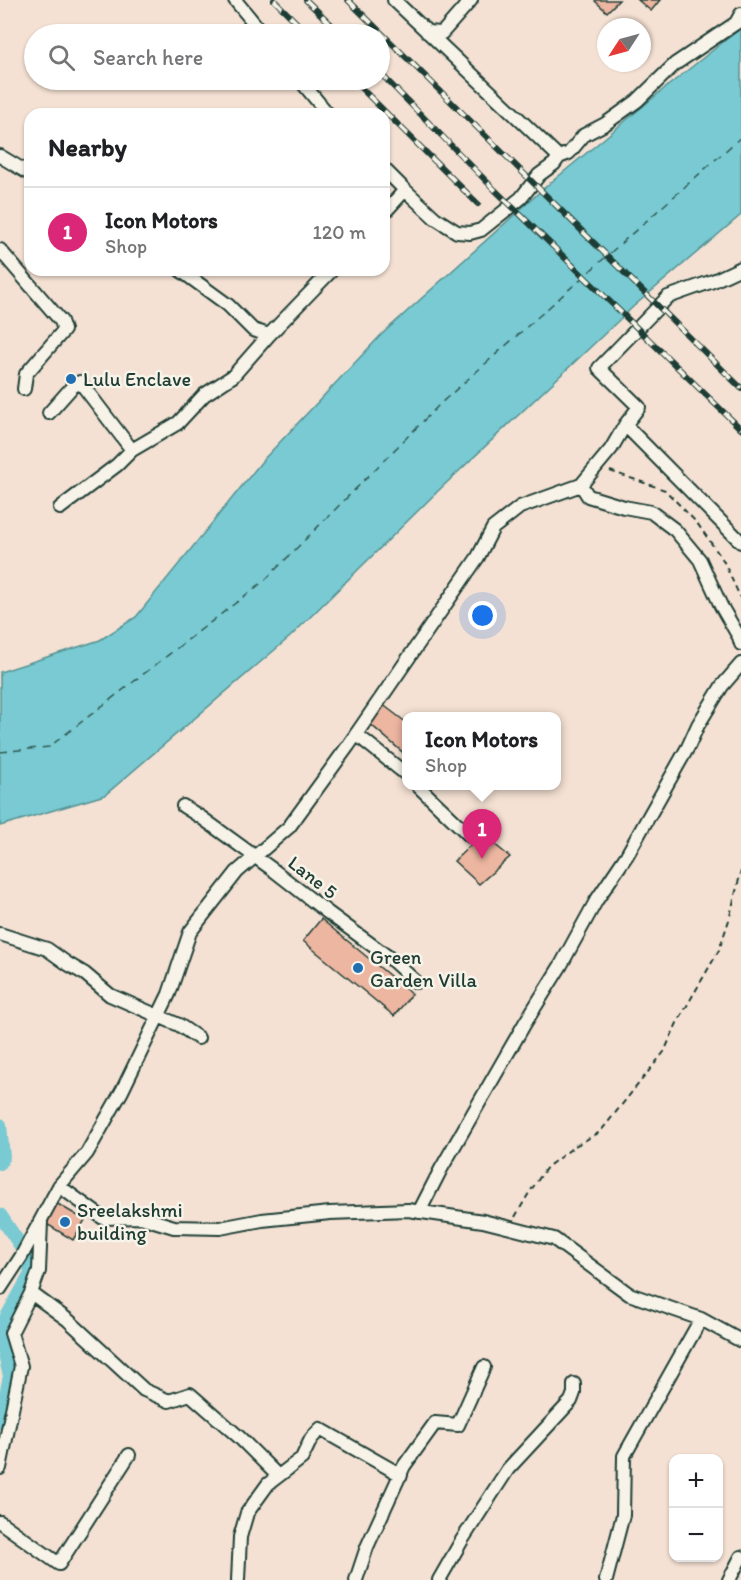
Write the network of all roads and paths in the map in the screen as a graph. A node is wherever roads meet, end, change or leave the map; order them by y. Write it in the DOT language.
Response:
graph roads {
  1 [pos="235,0"];
  2 [pos="394,0"];
  3 [pos="471,0"];
  4 [pos="741,14"];
  5 [pos="255,24"];
  6 [pos="427,32"];
  7 [pos="308,90"];
  8 [pos="323,108"];
  9 [pos="0,156"];
  10 [pos="559,157"];
  11 [pos="24,170"];
  12 [pos="390,175"];
  13 [pos="405,190"];
  14 [pos="390,206"];
  15 [pos="0,250"];
  16 [pos="741,268"];
  17 [pos="188,276"];
  18 [pos="326,276"];
  19 [pos="269,335"];
  20 [pos="24,389"];
  21 [pos="48,413"];
  22 [pos="625,424"];
  23 [pos="132,450"];
  24 [pos="581,485"];
  25 [pos="60,508"];
  26 [pos="741,542"];
  27 [pos="741,644"];
  28 [pos="741,664"];
  29 [pos="356,734"];
  30 [pos="402,771"];
  31 [pos="422,790"];
  32 [pos="183,806"];
  33 [pos="470,836"];
  34 [pos="741,837"];
  35 [pos="741,851"];
  36 [pos="254,857"];
  37 [pos="741,872"];
  38 [pos="0,934"];
  39 [pos="416,982"];
  40 [pos="158,1015"];
  41 [pos="198,1038"];
  42 [pos="59,1186"];
  43 [pos="418,1212"];
  44 [pos="42,1218"];
  45 [pos="510,1228"];
  46 [pos="0,1289"];
  47 [pos="31,1293"];
  48 [pos="701,1319"];
  49 [pos="741,1341"];
  50 [pos="484,1367"];
  51 [pos="574,1384"];
  52 [pos="129,1455"];
  53 [pos="0,1468"];
  54 [pos="401,1475"];
  55 [pos="278,1476"];
  56 [pos="0,1522"];
  57 [pos="741,1557"];
  58 [pos="238,1580"];
  59 [pos="356,1580"];
  60 [pos="439,1580"];
  61 [pos="606,1580"];
  62 [pos="729,1580"];
  1 -- 5 [label="street"];
  2 -- 6 [label="street"];
  3 -- 6 [label="street"];
  4 -- 10 [label="street"];
  6 -- 10 [label="street"];
  7 -- 8 [label="street"];
  9 -- 11 [label="street"];
  10 -- 13 [label="street"];
  12 -- 13 [label="street"];
  13 -- 14 [label="street"];
  15 -- 20 [label="street"];
  16 -- 22 [label="street"];
  17 -- 19 [label="street"];
  18 -- 19 [label="street"];
  19 -- 23 [label="street"];
  21 -- 23 [label="street"];
  22 -- 24 [label="street"];
  22 -- 26 [label="street"];
  23 -- 25 [label="street"];
  24 -- 27 [label="street"];
  24 -- 29 [label="street"];
  28 -- 43 [label="street"];
  29 -- 30 [label="street"];
  29 -- 36 [label="street"];
  31 -- 33 [label="street"];
  32 -- 36 [label="street, Lane 5"];
  34 -- 35 [label="path"];
  36 -- 39 [label="street, Lane 5"];
  36 -- 40 [label="street"];
  37 -- 45 [label="path"];
  38 -- 40 [label="street"];
  40 -- 41 [label="street"];
  40 -- 42 [label="street"];
  42 -- 43 [label="street"];
  42 -- 44 [label="street"];
  43 -- 45 [label="street"];
  44 -- 46 [label="street"];
  44 -- 47 [label="street"];
  45 -- 48 [label="street"];
  47 -- 53 [label="street"];
  47 -- 55 [label="street"];
  48 -- 49 [label="street"];
  48 -- 61 [label="street"];
  50 -- 54 [label="street"];
  51 -- 60 [label="street"];
  52 -- 56 [label="street"];
  54 -- 55 [label="street"];
  54 -- 59 [label="street"];
  55 -- 58 [label="street"];
  57 -- 62 [label="street"];
}
